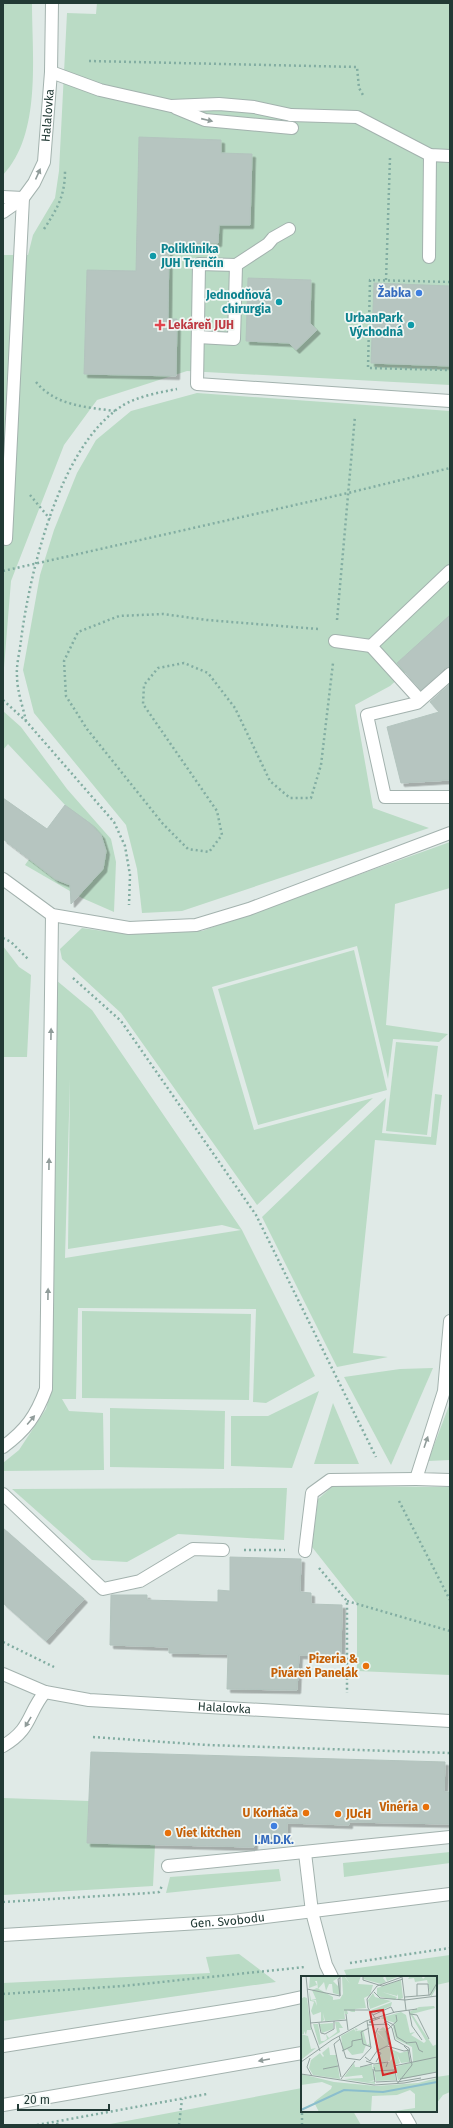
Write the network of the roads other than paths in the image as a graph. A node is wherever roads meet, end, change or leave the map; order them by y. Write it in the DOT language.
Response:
graph roads {
  1 [pos="52,3"];
  2 [pos="51,72"];
  3 [pos="171,106"];
  4 [pos="292,128"];
  5 [pos="430,156"];
  6 [pos="450,156"];
  7 [pos="3,197"];
  8 [pos="23,198"];
  9 [pos="3,212"];
  10 [pos="289,229"];
  11 [pos="429,257"];
  12 [pos="236,265"];
  13 [pos="198,337"];
  14 [pos="450,401"];
  15 [pos="6,539"];
  16 [pos="450,571"];
  17 [pos="336,635"];
  18 [pos="371,646"];
  19 [pos="450,674"];
  20 [pos="420,700"];
  21 [pos="450,797"];
  22 [pos="450,833"];
  23 [pos="3,879"];
  24 [pos="52,915"];
  25 [pos="450,1321"];
  26 [pos="3,1447"];
  27 [pos="416,1479"];
  28 [pos="450,1480"];
  29 [pos="3,1494"];
  30 [pos="223,1550"];
  31 [pos="305,1551"];
  32 [pos="3,1674"];
  33 [pos="45,1692"];
  34 [pos="450,1721"];
  35 [pos="5,1749"];
  36 [pos="450,1837"];
  37 [pos="305,1853"];
  38 [pos="168,1866"];
  39 [pos="450,1894"];
  40 [pos="312,1912"];
  41 [pos="3,1935"];
  42 [pos="331,1976"];
  43 [pos="301,1996"];
  44 [pos="3,2046"];
  45 [pos="301,2053"];
  46 [pos="3,2105"];
  47 [pos="403,2112"];
  48 [pos="410,2125"];
  1 -- 2 [label="street, Halalovka"];
  2 -- 3 [label="street"];
  8 -- 2 [label="street, Halalovka, one-way"];
  3 -- 4 [label="street, one-way"];
  3 -- 5 [label="street"];
  5 -- 6 [label="street"];
  5 -- 11 [label="street"];
  7 -- 8 [label="street"];
  8 -- 9 [label="street, Halalovka"];
  8 -- 15 [label="street"];
  10 -- 12 [label="street"];
  12 -- 13 [label="street"];
  12 -- 13 [label="street"];
  13 -- 14 [label="street"];
  16 -- 18 [label="street"];
  17 -- 18 [label="street"];
  18 -- 20 [label="street"];
  19 -- 20 [label="street"];
  20 -- 21 [label="street"];
  22 -- 24 [label="street"];
  23 -- 24 [label="street"];
  26 -- 24 [label="street, one-way"];
  27 -- 25 [label="street, one-way"];
  27 -- 28 [label="street"];
  27 -- 31 [label="street"];
  29 -- 30 [label="street"];
  32 -- 33 [label="street, Halalovka"];
  33 -- 34 [label="street, Halalovka"];
  33 -- 35 [label="street, one-way"];
  36 -- 37 [label="street"];
  37 -- 38 [label="street"];
  37 -- 40 [label="street"];
  39 -- 40 [label="street, Gen. Svobodu"];
  40 -- 41 [label="street, Gen. Svobodu"];
  40 -- 42 [label="street"];
  43 -- 44 [label="street"];
  45 -- 46 [label="street, one-way"];
  47 -- 48 [label="street"];
}
